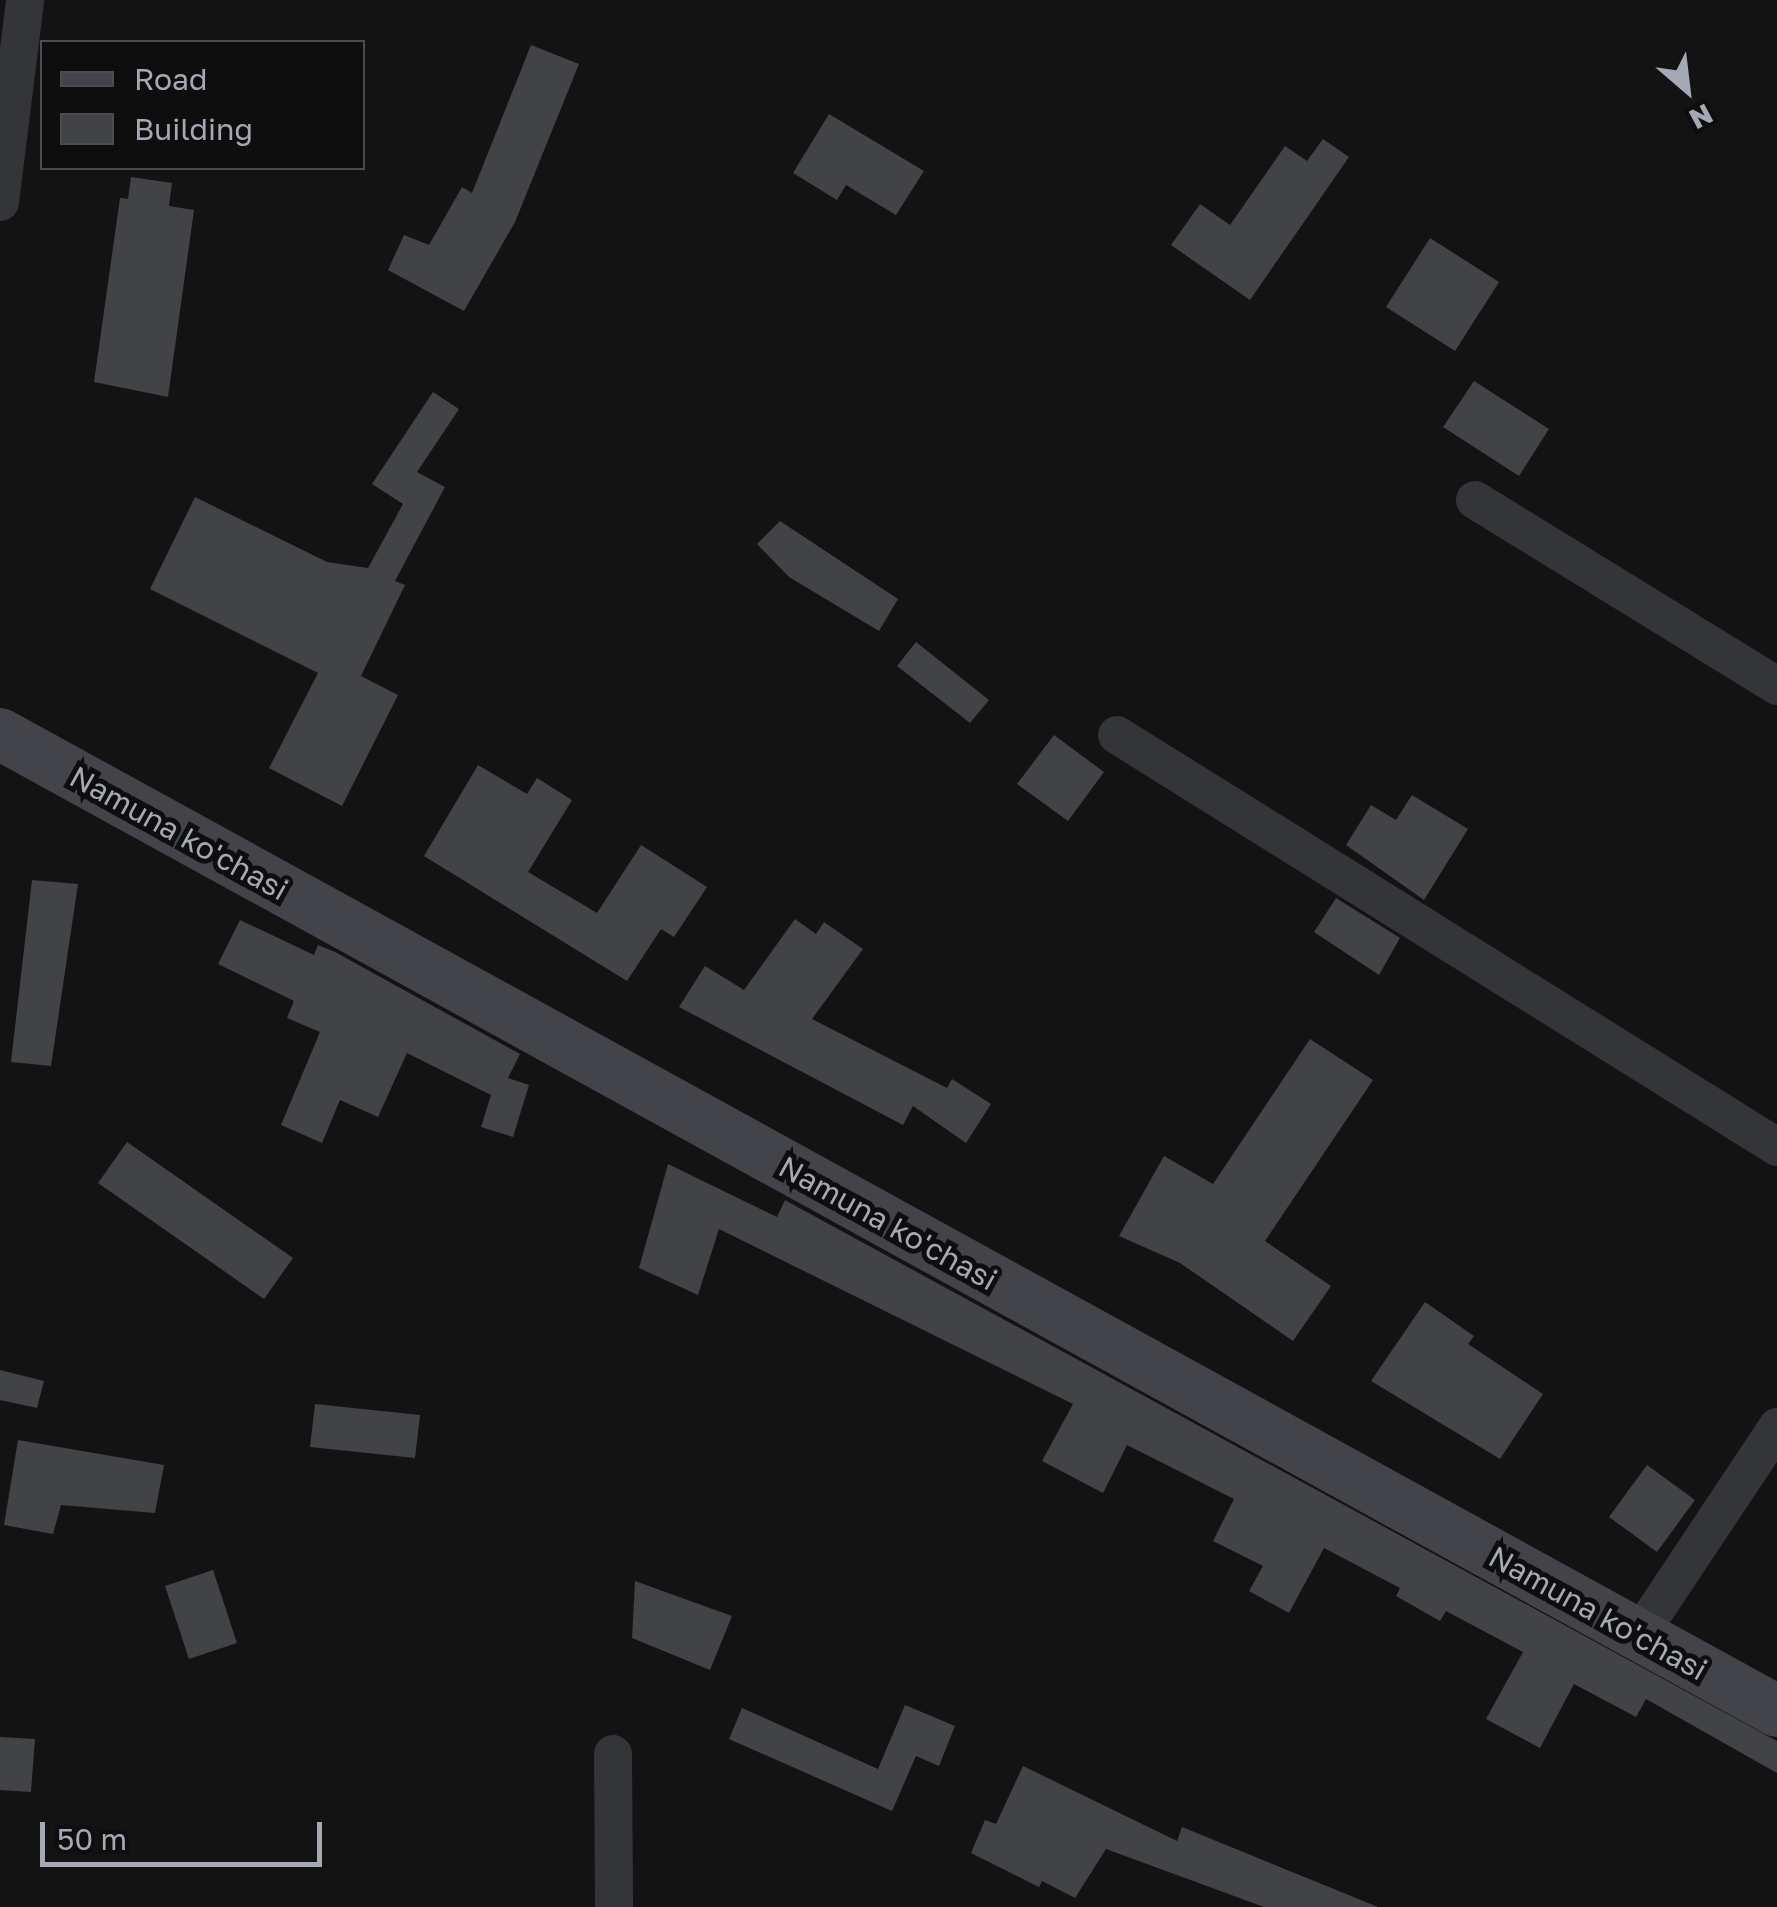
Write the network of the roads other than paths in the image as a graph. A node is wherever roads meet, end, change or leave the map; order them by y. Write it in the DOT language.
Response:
graph roads {
  1 [pos="25,0"];
  2 [pos="0,202"];
  3 [pos="1475,500"];
  4 [pos="1777,686"];
  5 [pos="0,734"];
  6 [pos="1118,735"];
  7 [pos="1777,1147"];
  8 [pos="1777,1427"];
  9 [pos="1639,1635"];
  10 [pos="1777,1711"];
  11 [pos="614,1754"];
  12 [pos="614,1907"];
  1 -- 2 [label="street"];
  3 -- 4 [label="street"];
  5 -- 9 [label="main road, Namuna ko'chasi"];
  6 -- 7 [label="street"];
  8 -- 9 [label="street"];
  9 -- 10 [label="main road, Namuna ko'chasi"];
  11 -- 12 [label="street"];
}
